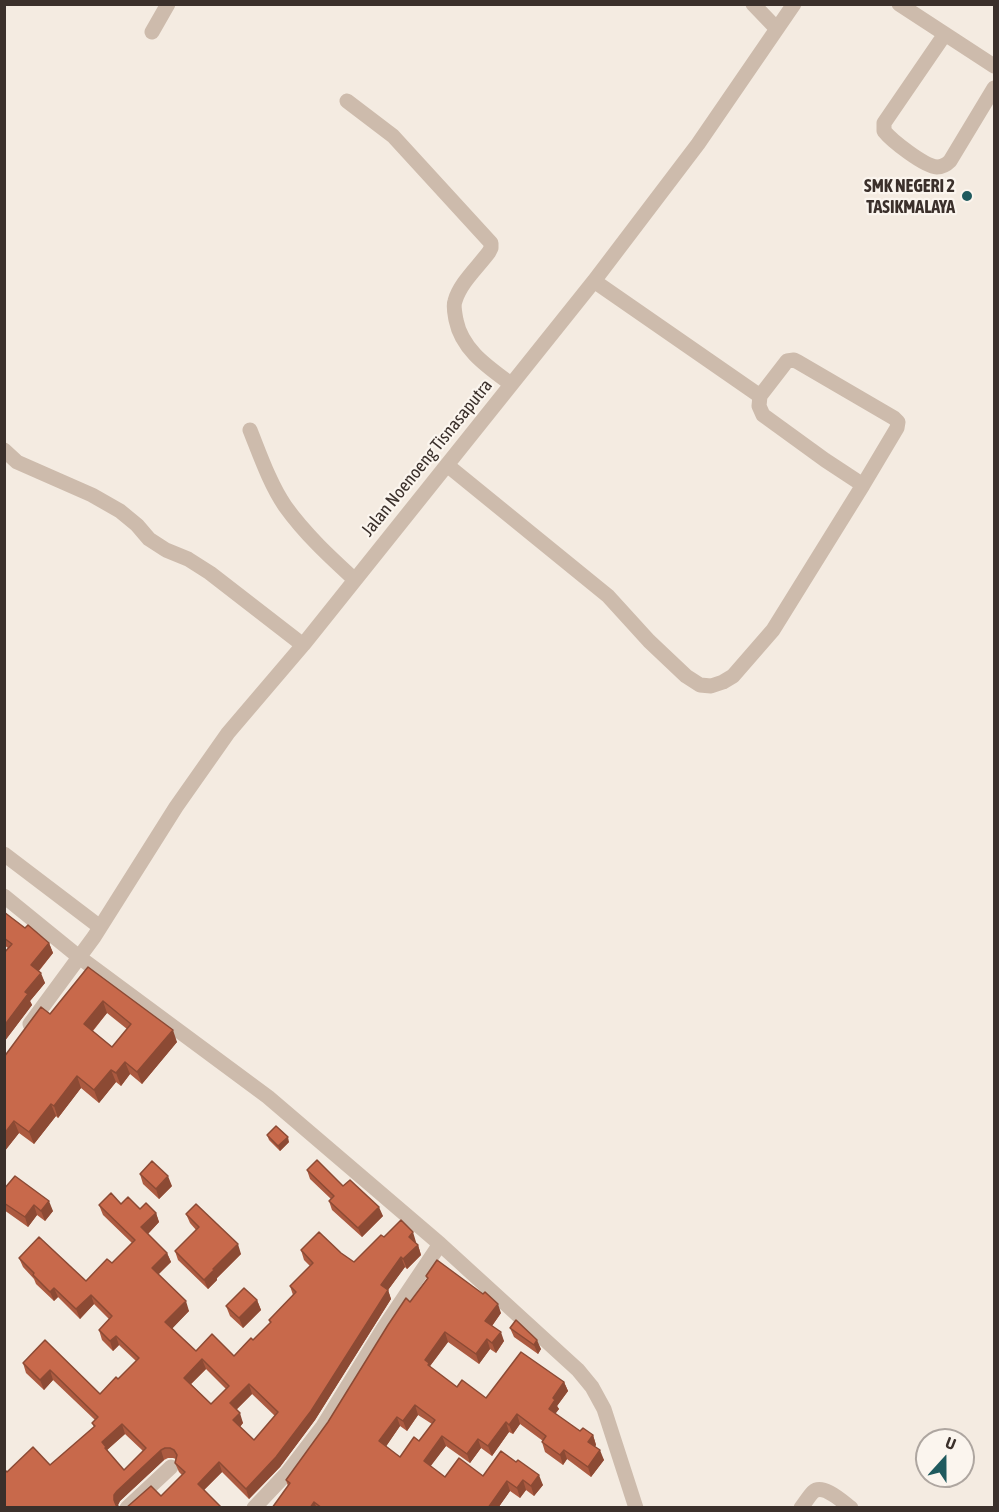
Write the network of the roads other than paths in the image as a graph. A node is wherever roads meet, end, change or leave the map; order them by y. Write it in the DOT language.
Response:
graph roads {
  1 [pos="168,4"];
  2 [pos="753,4"];
  3 [pos="794,4"];
  4 [pos="899,4"];
  5 [pos="777,29"];
  6 [pos="152,32"];
  7 [pos="945,34"];
  8 [pos="994,66"];
  9 [pos="994,88"];
  10 [pos="347,101"];
  11 [pos="594,281"];
  12 [pos="511,384"];
  13 [pos="760,396"];
  14 [pos="250,430"];
  15 [pos="4,450"];
  16 [pos="447,465"];
  17 [pos="863,485"];
  18 [pos="355,580"];
  19 [pos="303,645"];
  20 [pos="4,854"];
  21 [pos="4,896"];
  22 [pos="97,932"];
  23 [pos="81,954"];
  24 [pos="25,1031"];
  25 [pos="440,1244"];
  26 [pos="171,1467"];
  27 [pos="127,1508"];
  28 [pos="254,1508"];
  29 [pos="636,1508"];
  30 [pos="801,1508"];
  31 [pos="851,1508"];
  1 -- 6 [label="street"];
  2 -- 5 [label="street"];
  3 -- 5 [label="street, Jalan Noenoeng Tisnasaputra"];
  4 -- 7 [label="street"];
  5 -- 11 [label="street, Jalan Noenoeng Tisnasaputra"];
  7 -- 8 [label="street"];
  7 -- 9 [label="street"];
  10 -- 12 [label="street"];
  11 -- 12 [label="street, Jalan Noenoeng Tisnasaputra"];
  11 -- 13 [label="street"];
  12 -- 16 [label="street, Jalan Noenoeng Tisnasaputra"];
  13 -- 17 [label="street"];
  13 -- 17 [label="street"];
  14 -- 18 [label="street"];
  15 -- 19 [label="street"];
  16 -- 17 [label="street"];
  16 -- 18 [label="street, Jalan Noenoeng Tisnasaputra"];
  18 -- 19 [label="street, Jalan Noenoeng Tisnasaputra"];
  19 -- 22 [label="street, Jalan Noenoeng Tisnasaputra"];
  20 -- 22 [label="street"];
  21 -- 23 [label="street"];
  22 -- 23 [label="street, Jalan Noenoeng Tisnasaputra"];
  23 -- 24 [label="street, Jalan Noenoeng Tisnasaputra"];
  23 -- 25 [label="street"];
  25 -- 28 [label="street"];
  25 -- 29 [label="street"];
  26 -- 27 [label="street"];
  30 -- 31 [label="street"];
}
